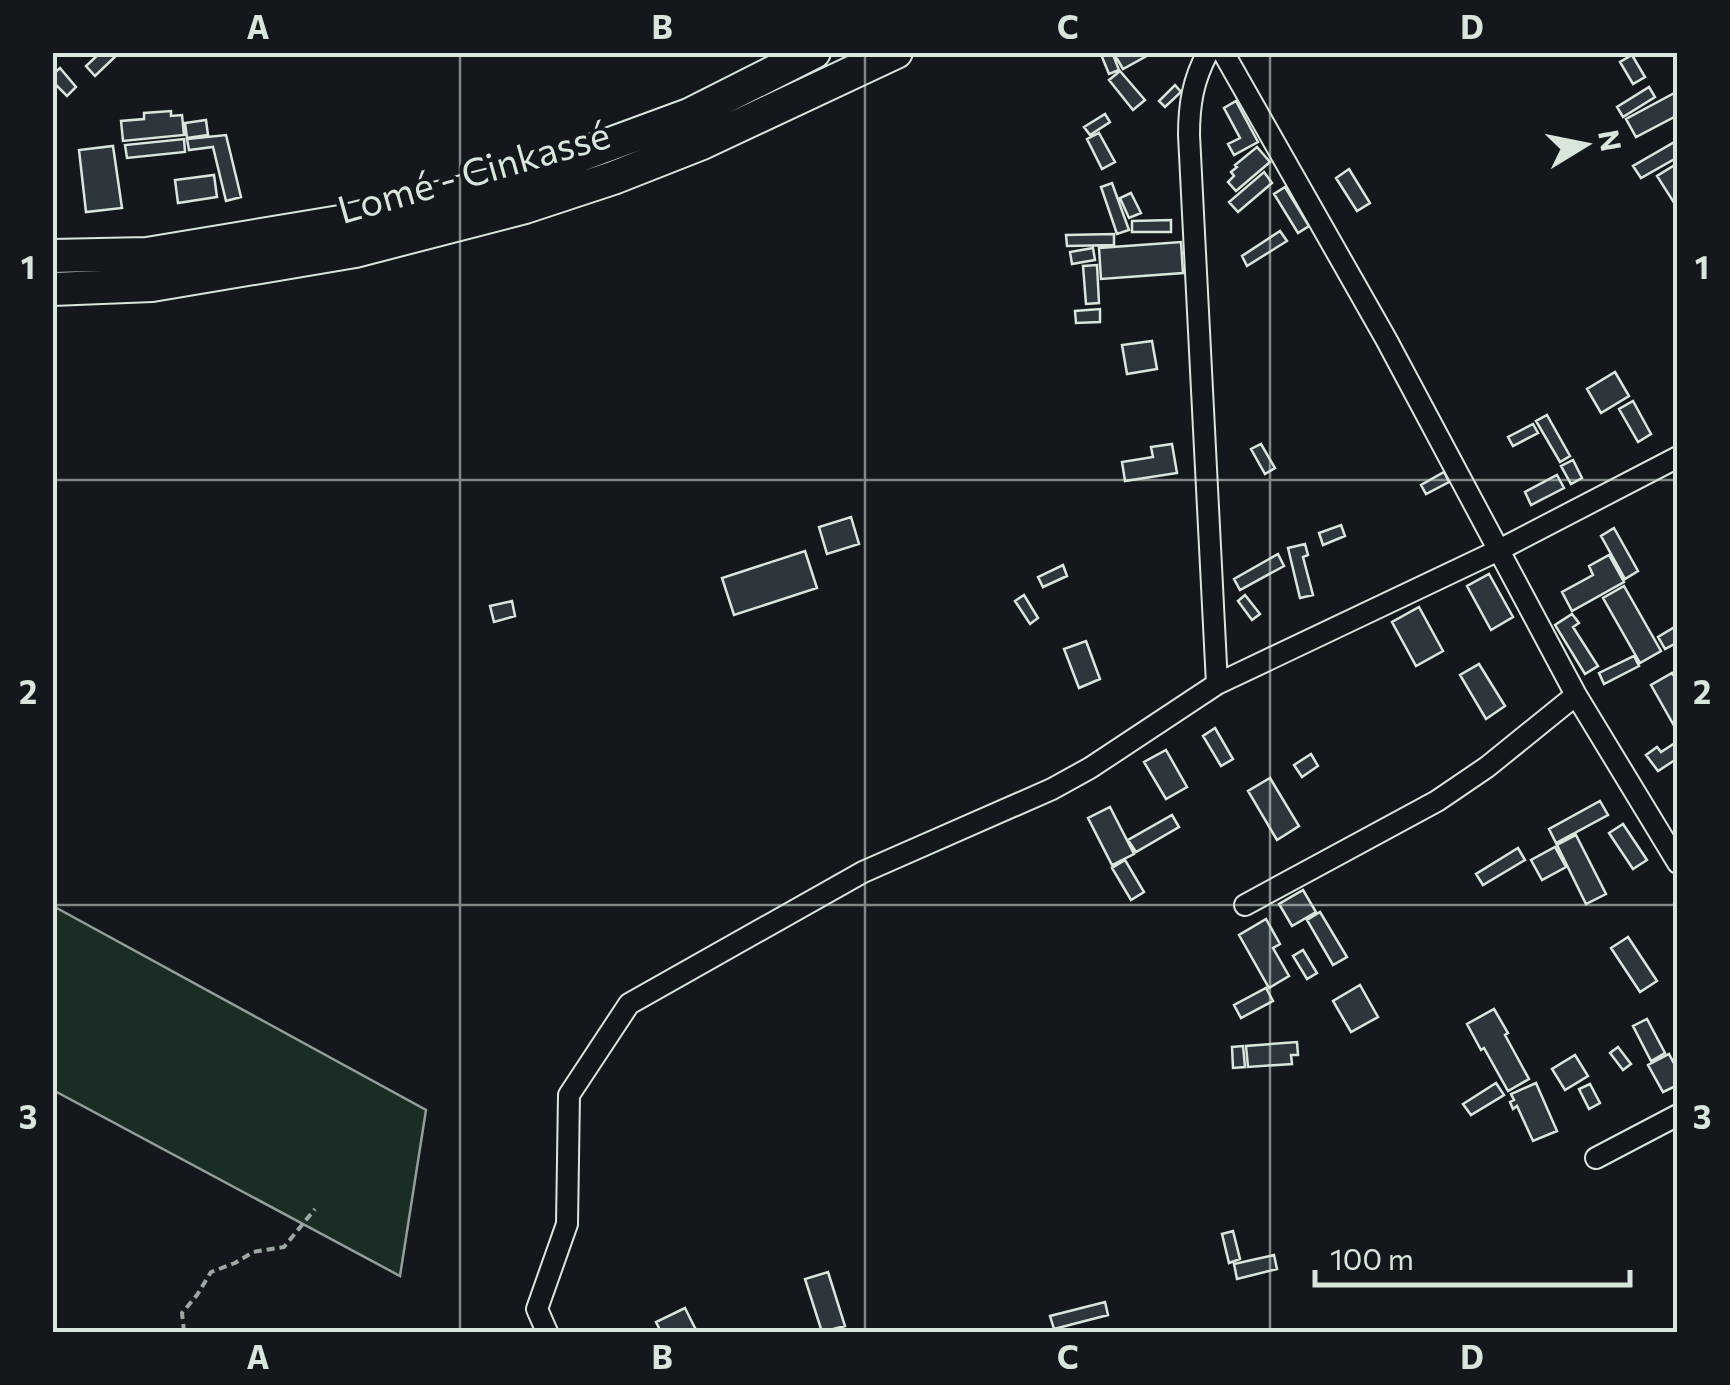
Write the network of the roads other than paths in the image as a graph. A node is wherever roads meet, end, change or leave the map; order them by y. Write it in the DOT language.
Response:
graph roads {
  1 [pos="814,52"];
  2 [pos="896,52"];
  3 [pos="1208,52"];
  4 [pos="1223,52"];
  5 [pos="52,256"];
  6 [pos="149,270"];
  7 [pos="52,289"];
  8 [pos="1678,457"];
  9 [pos="1499,550"];
  10 [pos="1217,684"];
  11 [pos="1576,695"];
  12 [pos="1678,863"];
  13 [pos="1245,906"];
  14 [pos="1678,1114"];
  15 [pos="1596,1158"];
  16 [pos="547,1332"];
  1 -- 6 [label="highway, Lomé - Cinkassé"];
  2 -- 6 [label="highway, Lomé - Cinkassé"];
  3 -- 10 [label="street"];
  4 -- 9 [label="street"];
  5 -- 6 [label="highway, Lomé - Cinkassé"];
  6 -- 7 [label="highway, Lomé - Cinkassé"];
  8 -- 9 [label="street"];
  9 -- 10 [label="street"];
  9 -- 11 [label="street"];
  10 -- 16 [label="street"];
  11 -- 12 [label="street"];
  11 -- 13 [label="street"];
  14 -- 15 [label="street"];
}
